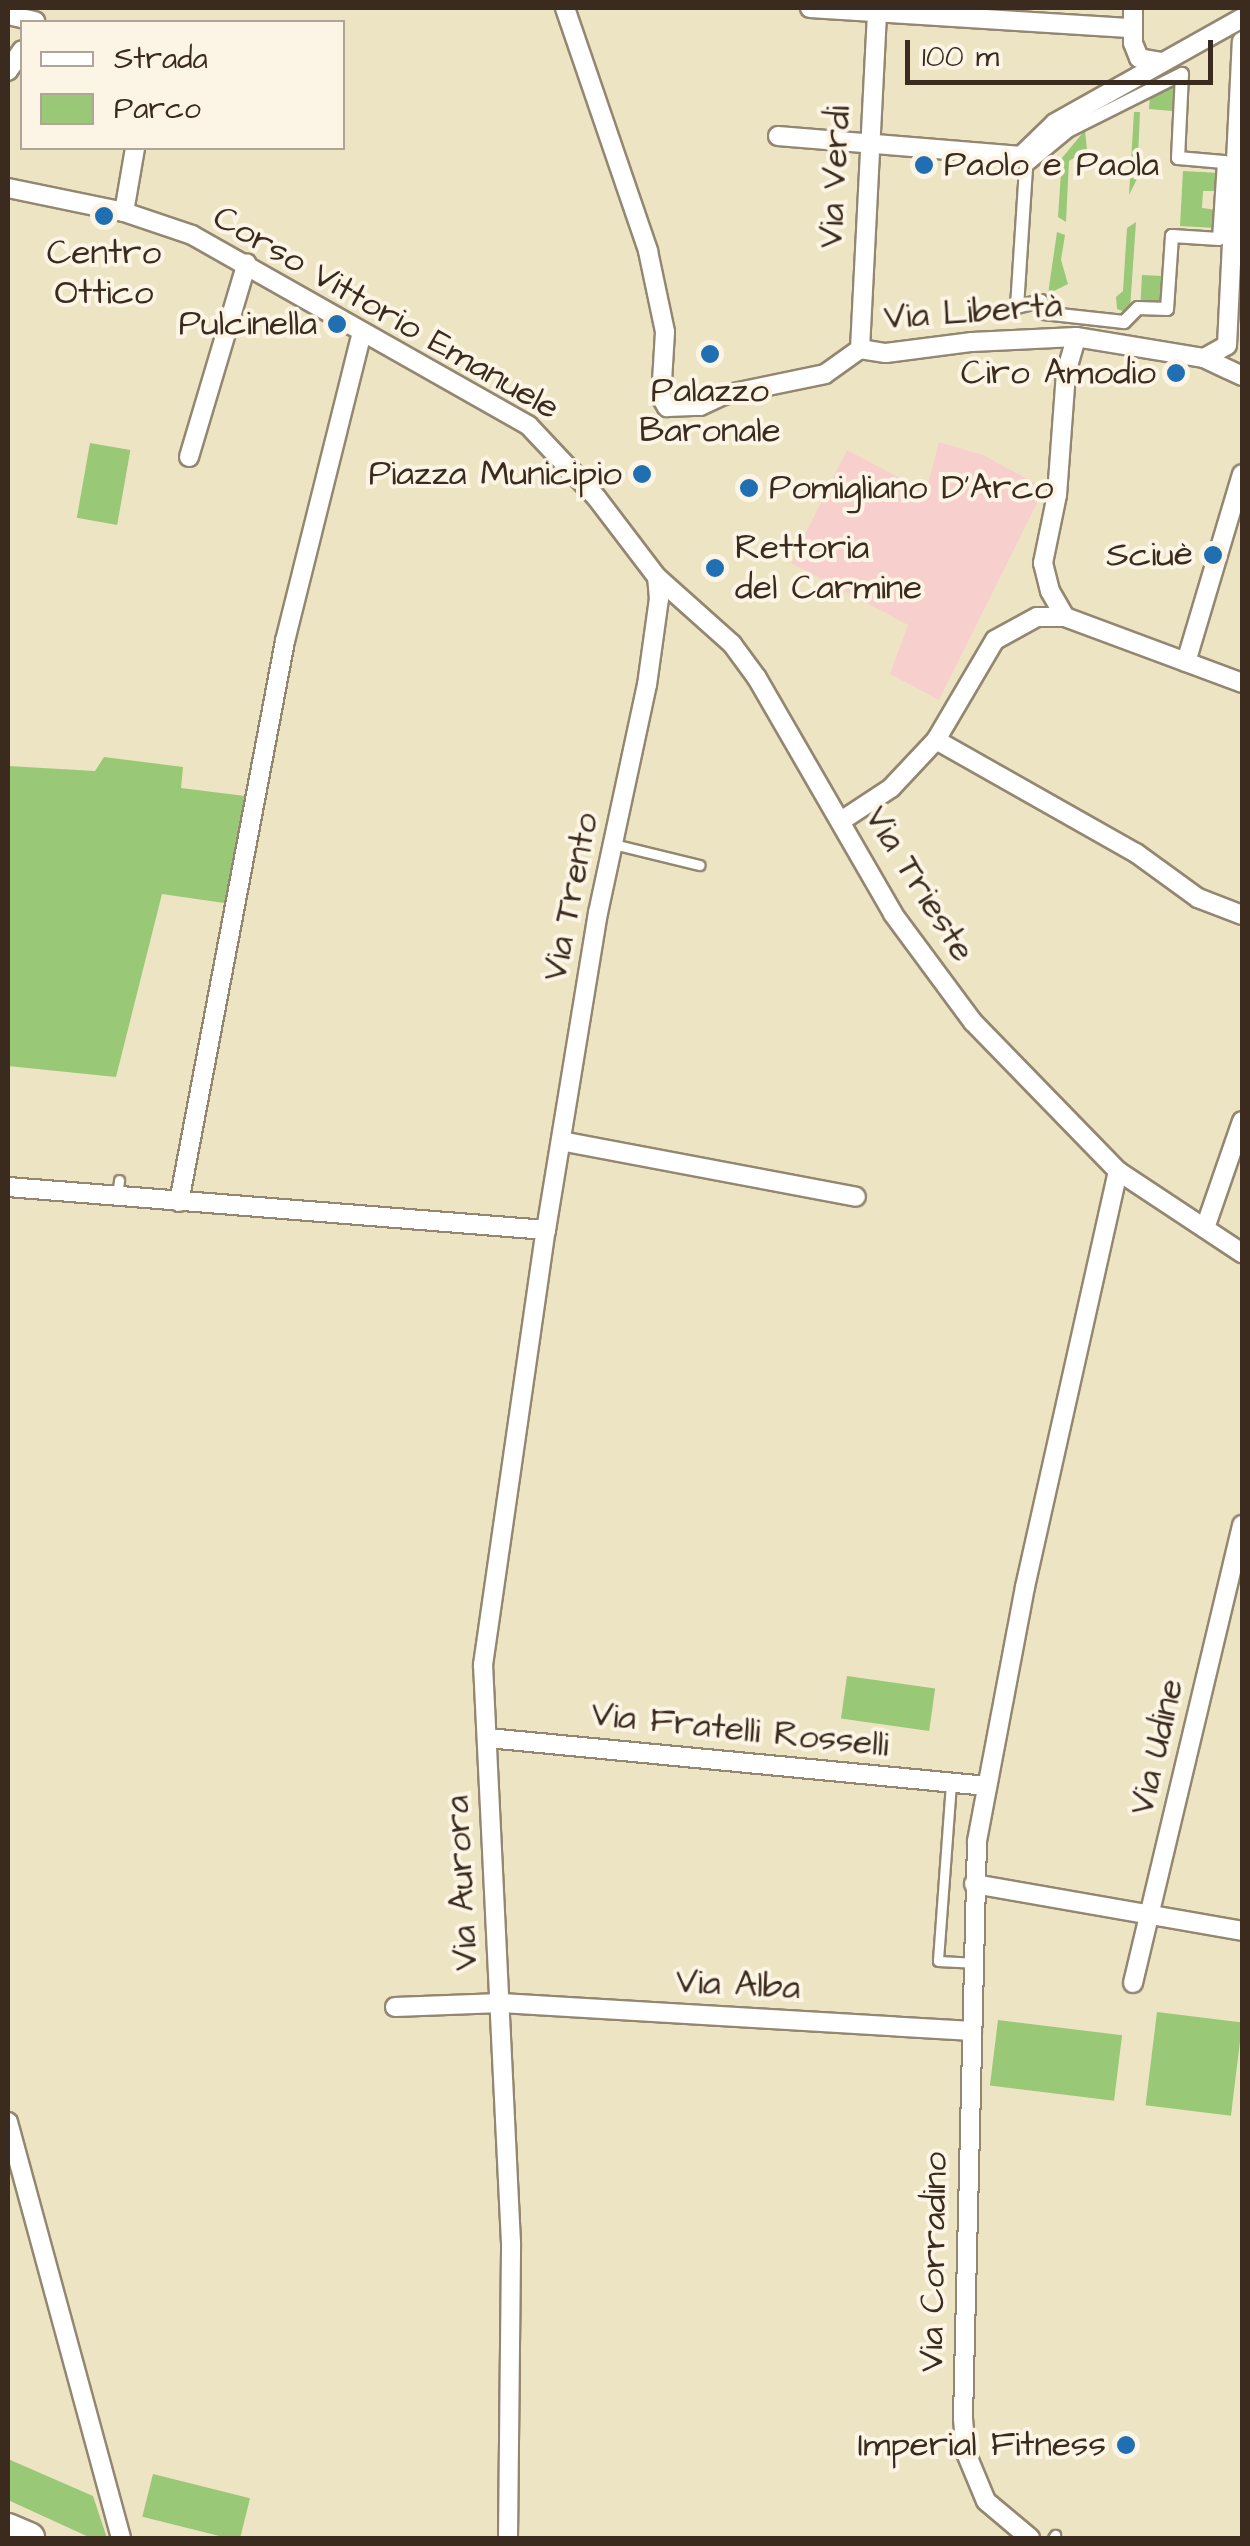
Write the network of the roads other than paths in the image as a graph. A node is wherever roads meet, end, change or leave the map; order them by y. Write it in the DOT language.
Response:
graph roads {
  1 [pos="565,8"];
  2 [pos="810,8"];
  3 [pos="1134,8"];
  4 [pos="876,10"];
  5 [pos="8,15"];
  6 [pos="36,17"];
  7 [pos="1242,18"];
  8 [pos="1132,28"];
  9 [pos="1242,41"];
  10 [pos="1161,62"];
  11 [pos="778,136"];
  12 [pos="1239,140"];
  13 [pos="868,147"];
  14 [pos="135,150"];
  15 [pos="8,188"];
  16 [pos="124,212"];
  17 [pos="246,263"];
  18 [pos="1236,303"];
  19 [pos="1017,307"];
  20 [pos="362,332"];
  21 [pos="1076,337"];
  22 [pos="860,349"];
  23 [pos="1204,358"];
  24 [pos="1242,376"];
  25 [pos="189,457"];
  26 [pos="1242,474"];
  27 [pos="596,497"];
  28 [pos="1237,517"];
  29 [pos="656,577"];
  30 [pos="1064,616"];
  31 [pos="1186,662"];
  32 [pos="1242,682"];
  33 [pos="936,740"];
  34 [pos="841,821"];
  35 [pos="613,844"];
  36 [pos="699,865"];
  37 [pos="1242,915"];
  38 [pos="1242,1121"];
  39 [pos="561,1141"];
  40 [pos="1118,1171"];
  41 [pos="8,1187"];
  42 [pos="856,1197"];
  43 [pos="178,1202"];
  44 [pos="1206,1228"];
  45 [pos="546,1230"];
  46 [pos="1242,1252"];
  47 [pos="1242,1524"];
  48 [pos="488,1738"];
  49 [pos="951,1783"];
  50 [pos="985,1786"];
  51 [pos="974,1884"];
  52 [pos="1152,1915"];
  53 [pos="1242,1932"];
  54 [pos="973,1962"];
  55 [pos="1133,1983"];
  56 [pos="501,2003"];
  57 [pos="395,2007"];
  58 [pos="972,2032"];
  59 [pos="8,2122"];
  60 [pos="8,2529"];
  61 [pos="29,2538"];
  62 [pos="122,2538"];
  63 [pos="508,2538"];
  64 [pos="1030,2538"];
  1 -- 22 [label="street, Via Libertà"];
  2 -- 4 [label="street"];
  3 -- 8 [label="street"];
  4 -- 8 [label="street"];
  4 -- 13 [label="street, Via Verdi"];
  5 -- 6 [label="street"];
  7 -- 10 [label="street"];
  8 -- 10 [label="street"];
  9 -- 12 [label="street"];
  10 -- 13 [label="street"];
  11 -- 13 [label="street"];
  12 -- 18 [label="street"];
  13 -- 22 [label="street, Via Verdi"];
  14 -- 16 [label="street"];
  15 -- 16 [label="street, Corso Vittorio Emanuele"];
  16 -- 17 [label="street, Corso Vittorio Emanuele"];
  17 -- 20 [label="street, Corso Vittorio Emanuele"];
  17 -- 25 [label="street"];
  18 -- 23 [label="street"];
  19 -- 19 [label="street"];
  20 -- 27 [label="street, Corso Vittorio Emanuele"];
  20 -- 43 [label="street"];
  21 -- 22 [label="street, Via Libertà"];
  21 -- 23 [label="street, Via Libertà"];
  21 -- 30 [label="street"];
  23 -- 24 [label="street, Via Libertà"];
  26 -- 28 [label="street"];
  27 -- 29 [label="street, Via Trieste"];
  28 -- 31 [label="street"];
  29 -- 34 [label="street, Via Trieste"];
  29 -- 35 [label="street, Via Trento"];
  30 -- 31 [label="street"];
  30 -- 33 [label="street"];
  31 -- 32 [label="street"];
  33 -- 34 [label="street"];
  33 -- 37 [label="street"];
  34 -- 40 [label="street, Via Trieste"];
  35 -- 36 [label="lane"];
  35 -- 39 [label="street, Via Trento"];
  38 -- 44 [label="street"];
  39 -- 42 [label="street"];
  39 -- 45 [label="street, Via Trento"];
  40 -- 44 [label="street, Via Trieste"];
  40 -- 50 [label="street, Via Corradino"];
  41 -- 43 [label="street"];
  43 -- 45 [label="street"];
  44 -- 46 [label="street, Via Trieste"];
  45 -- 48 [label="street, Via Aurora"];
  47 -- 52 [label="street, Via Udine"];
  48 -- 49 [label="street, Via Fratelli Rosselli"];
  48 -- 56 [label="street, Via Aurora"];
  49 -- 50 [label="street, Via Fratelli Rosselli"];
  49 -- 54 [label="lane"];
  50 -- 51 [label="street, Via Corradino"];
  51 -- 52 [label="street"];
  51 -- 54 [label="street, Via Corradino"];
  52 -- 53 [label="street"];
  52 -- 55 [label="street, Via Udine"];
  54 -- 58 [label="street, Via Corradino"];
  56 -- 57 [label="street, Via Alba"];
  56 -- 58 [label="street, Via Alba"];
  56 -- 63 [label="street, Via Aurora"];
  58 -- 64 [label="street, Via Corradino"];
  59 -- 62 [label="street"];
  60 -- 61 [label="highway"];
}
